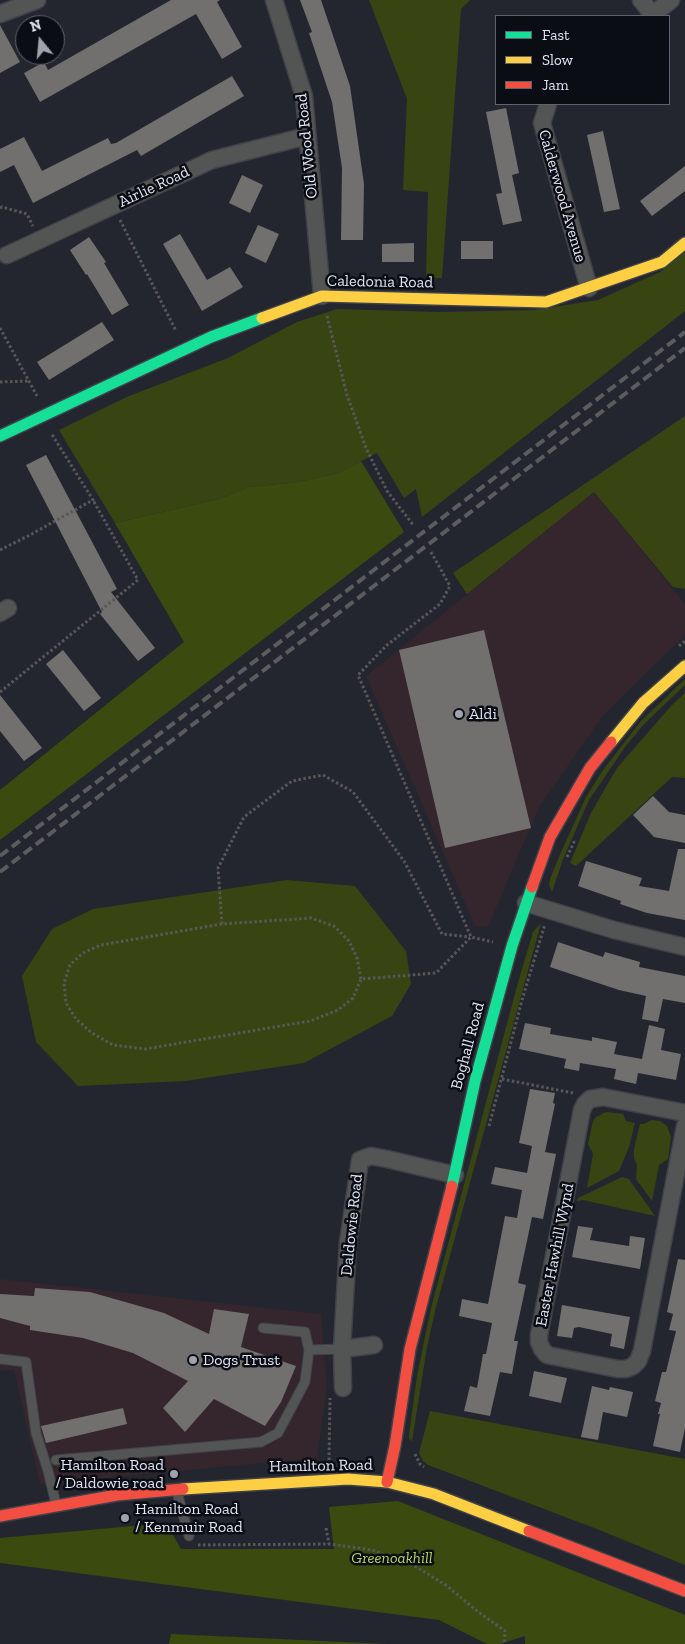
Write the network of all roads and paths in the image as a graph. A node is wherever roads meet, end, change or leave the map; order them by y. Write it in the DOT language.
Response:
graph roads {
  1 [pos="37,0"];
  2 [pos="274,0"];
  3 [pos="641,0"];
  4 [pos="671,0"];
  5 [pos="5,8"];
  6 [pos="652,15"];
  7 [pos="548,105"];
  8 [pos="307,136"];
  9 [pos="112,206"];
  10 [pos="0,208"];
  11 [pos="40,239"];
  12 [pos="685,243"];
  13 [pos="8,255"];
  14 [pos="588,288"];
  15 [pos="322,296"];
  16 [pos="0,328"];
  17 [pos="186,349"];
  18 [pos="29,381"];
  19 [pos="0,382"];
  20 [pos="41,417"];
  21 [pos="0,436"];
  22 [pos="93,500"];
  23 [pos="414,526"];
  24 [pos="0,550"];
  25 [pos="431,552"];
  26 [pos="685,666"];
  27 [pos="0,692"];
  28 [pos="576,837"];
  29 [pos="565,863"];
  30 [pos="526,903"];
  31 [pos="549,910"];
  32 [pos="222,924"];
  33 [pos="471,937"];
  34 [pos="512,946"];
  35 [pos="685,947"];
  36 [pos="361,979"];
  37 [pos="502,1079"];
  38 [pos="590,1099"];
  39 [pos="685,1113"];
  40 [pos="685,1126"];
  41 [pos="488,1129"];
  42 [pos="455,1175"];
  43 [pos="263,1328"];
  44 [pos="374,1345"];
  45 [pos="309,1350"];
  46 [pos="342,1350"];
  47 [pos="0,1359"];
  48 [pos="343,1388"];
  49 [pos="395,1446"];
  50 [pos="56,1460"];
  51 [pos="339,1460"];
  52 [pos="425,1468"];
  53 [pos="387,1482"];
  54 [pos="176,1489"];
  55 [pos="56,1505"];
  56 [pos="0,1516"];
  57 [pos="326,1528"];
  58 [pos="189,1536"];
  59 [pos="330,1544"];
  60 [pos="685,1591"];
  61 [pos="504,1644"];
  1 -- 5 [label="street"];
  2 -- 8 [label="street, Old Wood Road"];
  3 -- 6 [label="street"];
  4 -- 6 [label="street"];
  7 -- 14 [label="street, Calderwood Avenue"];
  8 -- 9 [label="street, Airlie Road"];
  8 -- 15 [label="street, Old Wood Road"];
  9 -- 11 [label="street, Airlie Road"];
  9 -- 17 [label="path"];
  10 -- 11 [label="path"];
  11 -- 13 [label="street, Airlie Road"];
  12 -- 14 [label="street, Caledonia Road"];
  14 -- 15 [label="street, Caledonia Road"];
  15 -- 17 [label="street, Caledonia Road"];
  15 -- 23 [label="path"];
  16 -- 18 [label="path"];
  17 -- 20 [label="street, Caledonia Road"];
  18 -- 19 [label="path"];
  18 -- 20 [label="path"];
  20 -- 21 [label="street, Caledonia Road"];
  20 -- 22 [label="path"];
  22 -- 24 [label="path"];
  22 -- 27 [label="path"];
  25 -- 33 [label="path"];
  26 -- 30 [label="street, Boghall Road"];
  28 -- 29 [label="path"];
  30 -- 31 [label="street"];
  30 -- 34 [label="street, Boghall Road"];
  31 -- 35 [label="street"];
  31 -- 37 [label="path"];
  32 -- 33 [label="path"];
  32 -- 36 [label="path"];
  32 -- 36 [label="path"];
  33 -- 34 [label="path"];
  33 -- 36 [label="path"];
  34 -- 42 [label="street, Boghall Road"];
  37 -- 38 [label="path"];
  37 -- 41 [label="path"];
  38 -- 39 [label="street"];
  38 -- 40 [label="street, Easter Hawhill Wynd"];
  42 -- 46 [label="street, Daldowie Road"];
  42 -- 49 [label="street, Boghall Road"];
  43 -- 45 [label="lane"];
  44 -- 46 [label="street"];
  45 -- 46 [label="lane"];
  45 -- 50 [label="lane"];
  46 -- 48 [label="street, Daldowie Road"];
  47 -- 55 [label="lane"];
  48 -- 51 [label="path"];
  49 -- 52 [label="path"];
  49 -- 53 [label="street, Boghall Road"];
  53 -- 54 [label="street, Hamilton Road"];
  53 -- 60 [label="street, Hamilton Road"];
  54 -- 55 [label="street, Hamilton Road"];
  54 -- 58 [label="lane"];
  55 -- 56 [label="street, Hamilton Road"];
  57 -- 59 [label="path"];
  58 -- 59 [label="path"];
  59 -- 61 [label="path"];
}
